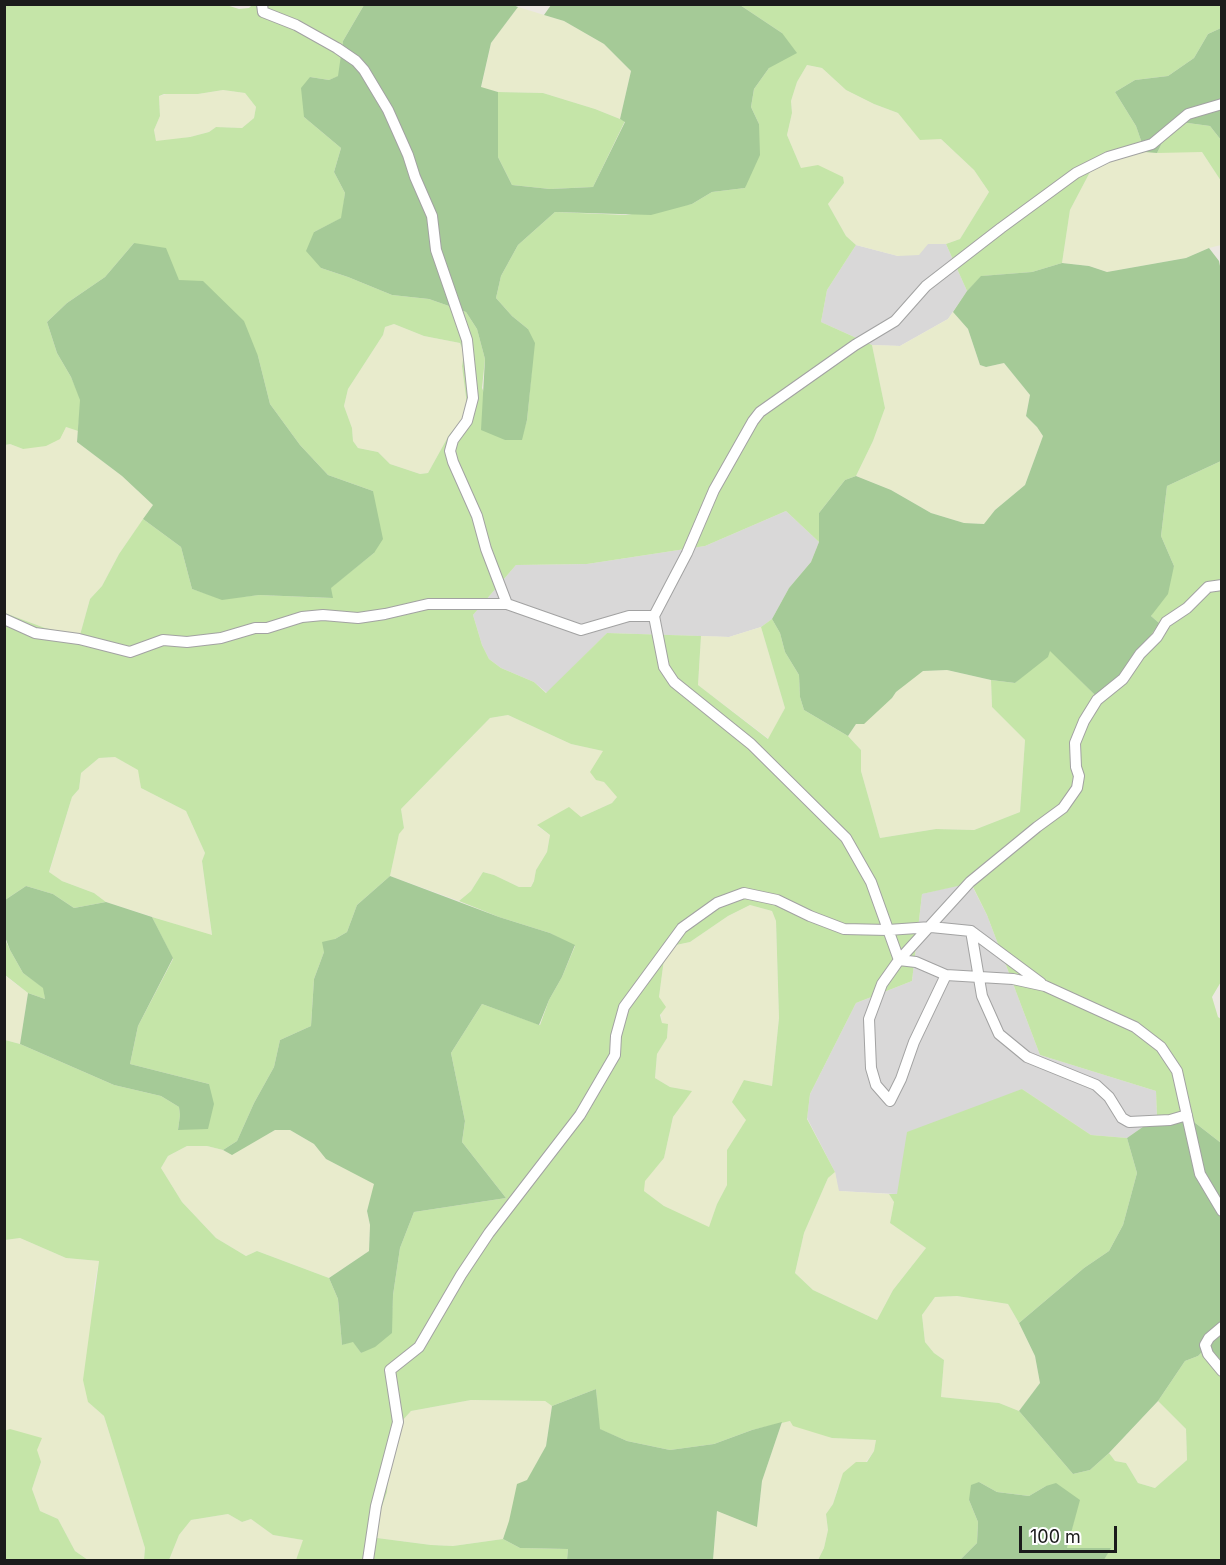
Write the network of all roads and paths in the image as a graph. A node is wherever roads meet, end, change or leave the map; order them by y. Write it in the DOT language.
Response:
graph roads {
  1 [pos="262,4"];
  2 [pos="1221,104"];
  3 [pos="1221,585"];
  4 [pos="507,604"];
  5 [pos="654,616"];
  6 [pos="4,619"];
  7 [pos="931,927"];
  8 [pos="888,930"];
  9 [pos="971,931"];
  10 [pos="899,960"];
  11 [pos="946,975"];
  12 [pos="979,975"];
  13 [pos="1045,986"];
  14 [pos="1187,1114"];
  15 [pos="1221,1211"];
  16 [pos="1221,1327"];
  17 [pos="1221,1371"];
  18 [pos="368,1560"];
  1 -- 4 [label="street"];
  2 -- 5 [label="street"];
  3 -- 7 [label="street"];
  4 -- 5 [label="street"];
  4 -- 6 [label="street"];
  5 -- 8 [label="street"];
  7 -- 8 [label="street"];
  7 -- 9 [label="street"];
  7 -- 10 [label="street"];
  8 -- 10 [label="street"];
  8 -- 18 [label="street"];
  9 -- 12 [label="street"];
  9 -- 13 [label="street"];
  10 -- 11 [label="street"];
  10 -- 11 [label="street"];
  11 -- 12 [label="street"];
  12 -- 13 [label="street"];
  12 -- 14 [label="street"];
  13 -- 14 [label="street"];
  14 -- 15 [label="street"];
  16 -- 17 [label="street"];
}
